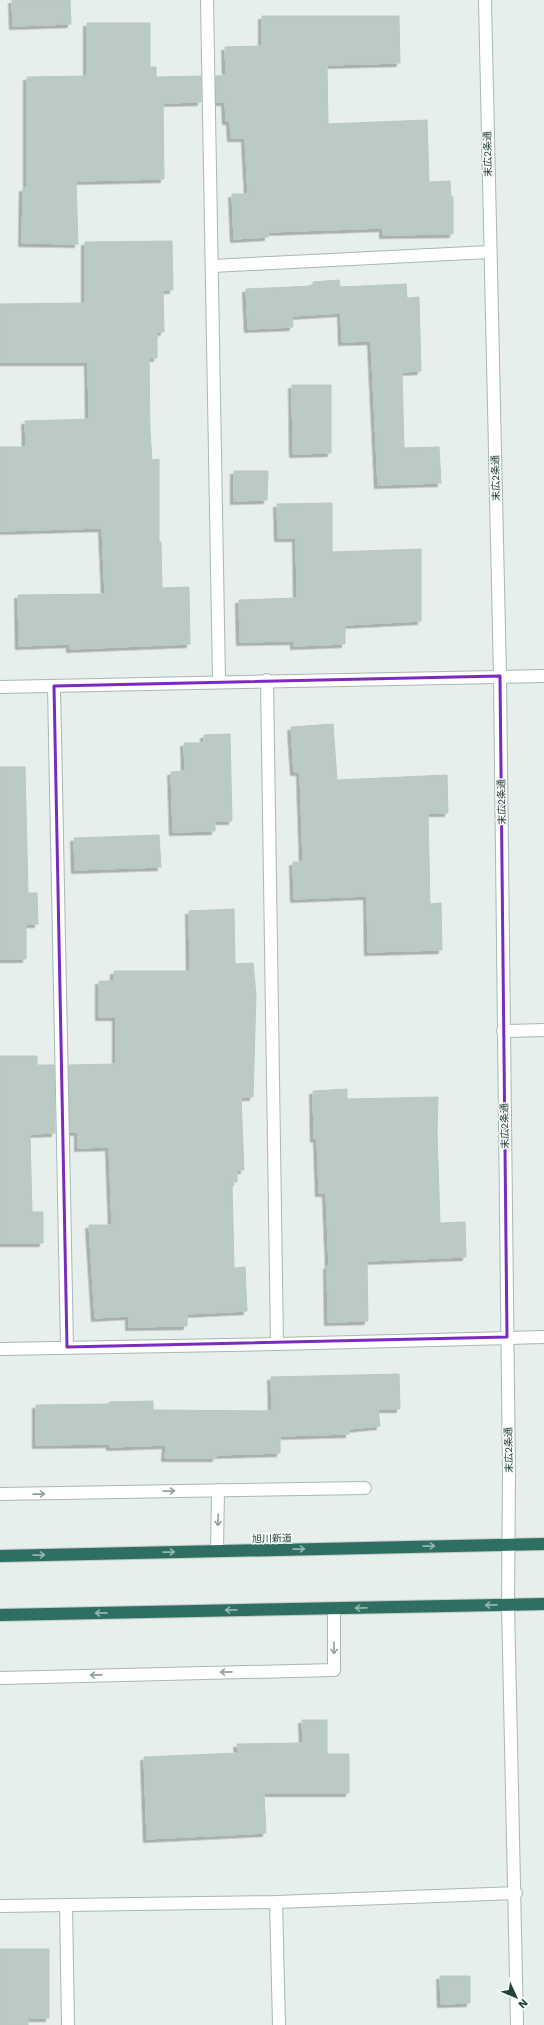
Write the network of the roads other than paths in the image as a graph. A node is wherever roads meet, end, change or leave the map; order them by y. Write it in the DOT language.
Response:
graph roads {
  1 [pos="207,0"];
  2 [pos="485,0"];
  3 [pos="489,252"];
  4 [pos="212,266"];
  5 [pos="500,676"];
  6 [pos="544,676"];
  7 [pos="267,680"];
  8 [pos="219,681"];
  9 [pos="54,686"];
  10 [pos="0,687"];
  11 [pos="544,1030"];
  12 [pos="503,1031"];
  13 [pos="507,1337"];
  14 [pos="544,1337"];
  15 [pos="276,1344"];
  16 [pos="67,1347"];
  17 [pos="0,1349"];
  18 [pos="365,1488"];
  19 [pos="218,1490"];
  20 [pos="0,1494"];
  21 [pos="509,1544"];
  22 [pos="544,1544"];
  23 [pos="217,1551"];
  24 [pos="0,1556"];
  25 [pos="508,1604"];
  26 [pos="544,1604"];
  27 [pos="334,1609"];
  28 [pos="0,1615"];
  29 [pos="0,1678"];
  30 [pos="516,1893"];
  31 [pos="276,1902"];
  32 [pos="66,1905"];
  33 [pos="0,1906"];
  34 [pos="68,2025"];
  35 [pos="279,2025"];
  36 [pos="518,2025"];
  1 -- 4 [label="street"];
  2 -- 3 [label="street, 末広2条通"];
  3 -- 4 [label="street"];
  3 -- 5 [label="street, 末広2条通"];
  4 -- 8 [label="street"];
  5 -- 6 [label="street"];
  5 -- 7 [label="street"];
  5 -- 12 [label="street, 末広2条通"];
  7 -- 8 [label="street"];
  7 -- 15 [label="street"];
  8 -- 9 [label="street"];
  9 -- 10 [label="street"];
  9 -- 16 [label="street"];
  11 -- 12 [label="street"];
  12 -- 13 [label="street, 末広2条通"];
  13 -- 14 [label="street"];
  13 -- 15 [label="street"];
  13 -- 21 [label="street, 末広2条通"];
  15 -- 16 [label="street"];
  16 -- 17 [label="street"];
  18 -- 19 [label="street"];
  20 -- 19 [label="street, one-way"];
  19 -- 23 [label="street, one-way"];
  21 -- 22 [label="highway, 旭川新道"];
  23 -- 21 [label="highway, 旭川新道, one-way"];
  21 -- 25 [label="street, 末広2条通"];
  24 -- 23 [label="highway, 旭川新道, one-way"];
  25 -- 26 [label="highway"];
  25 -- 27 [label="highway, one-way"];
  25 -- 30 [label="street, 末広2条通"];
  27 -- 28 [label="highway, one-way"];
  27 -- 29 [label="street, one-way"];
  30 -- 31 [label="street"];
  30 -- 36 [label="street, 末広2条通"];
  31 -- 32 [label="street"];
  31 -- 35 [label="street"];
  32 -- 33 [label="street"];
  32 -- 34 [label="street"];
}
